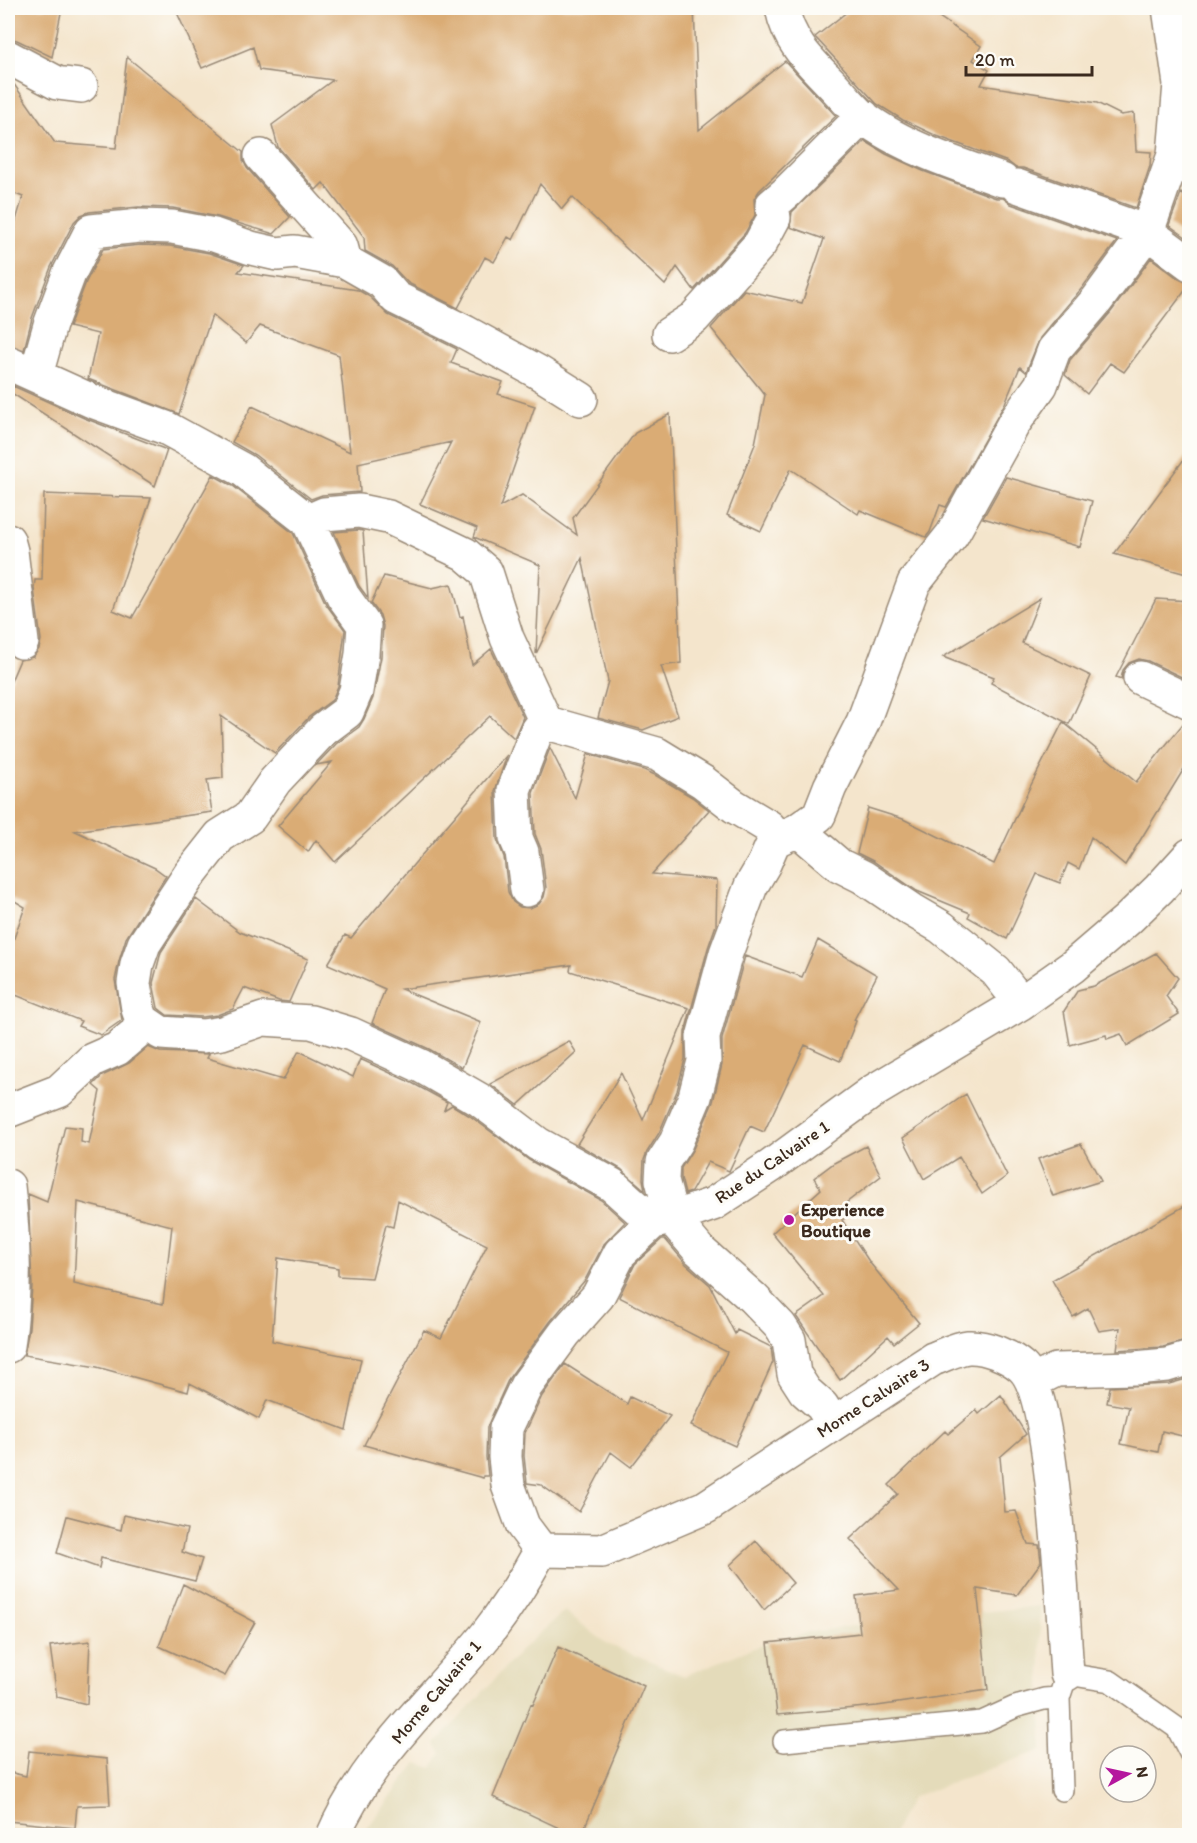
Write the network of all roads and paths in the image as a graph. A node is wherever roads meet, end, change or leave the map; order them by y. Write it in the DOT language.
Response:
graph roads {
  1 [pos="782,8"];
  2 [pos="1169,8"];
  3 [pos="8,57"];
  4 [pos="81,86"];
  5 [pos="863,116"];
  6 [pos="261,156"];
  7 [pos="1147,232"];
  8 [pos="345,261"];
  9 [pos="1190,264"];
  10 [pos="669,334"];
  11 [pos="22,369"];
  12 [pos="581,399"];
  13 [pos="308,521"];
  14 [pos="8,540"];
  15 [pos="22,642"];
  16 [pos="1140,678"];
  17 [pos="1190,702"];
  18 [pos="545,720"];
  19 [pos="786,835"];
  20 [pos="1189,857"];
  21 [pos="527,890"];
  22 [pos="1021,1003"];
  23 [pos="142,1020"];
  24 [pos="8,1111"];
  25 [pos="8,1185"];
  26 [pos="663,1220"];
  27 [pos="8,1346"];
  28 [pos="1190,1358"];
  29 [pos="1032,1382"];
  30 [pos="833,1424"];
  31 [pos="541,1550"];
  32 [pos="1063,1686"];
  33 [pos="784,1741"];
  34 [pos="1190,1753"];
  35 [pos="1062,1790"];
  36 [pos="333,1836"];
  1 -- 5 [label="street"];
  2 -- 7 [label="street"];
  3 -- 4 [label="street"];
  5 -- 7 [label="street"];
  5 -- 10 [label="street"];
  6 -- 8 [label="street"];
  7 -- 9 [label="street"];
  7 -- 19 [label="street"];
  8 -- 11 [label="street"];
  8 -- 12 [label="street"];
  11 -- 13 [label="street"];
  13 -- 18 [label="street"];
  13 -- 23 [label="street"];
  14 -- 15 [label="street"];
  16 -- 17 [label="street"];
  18 -- 19 [label="street"];
  18 -- 21 [label="street"];
  19 -- 22 [label="street"];
  19 -- 26 [label="street"];
  20 -- 22 [label="street, Rue du Calvaire 1"];
  22 -- 26 [label="street, Rue du Calvaire 1"];
  23 -- 24 [label="street"];
  23 -- 26 [label="street"];
  25 -- 27 [label="street"];
  26 -- 30 [label="street"];
  26 -- 31 [label="street, Rue du Calvaire 1"];
  28 -- 29 [label="street"];
  29 -- 30 [label="street, Morne Calvaire 3"];
  29 -- 32 [label="street, Morne Calvaire 3"];
  30 -- 31 [label="street, Morne Calvaire 3"];
  31 -- 36 [label="street, Morne Calvaire 1"];
  32 -- 33 [label="lane"];
  32 -- 34 [label="lane"];
  32 -- 35 [label="lane"];
}
